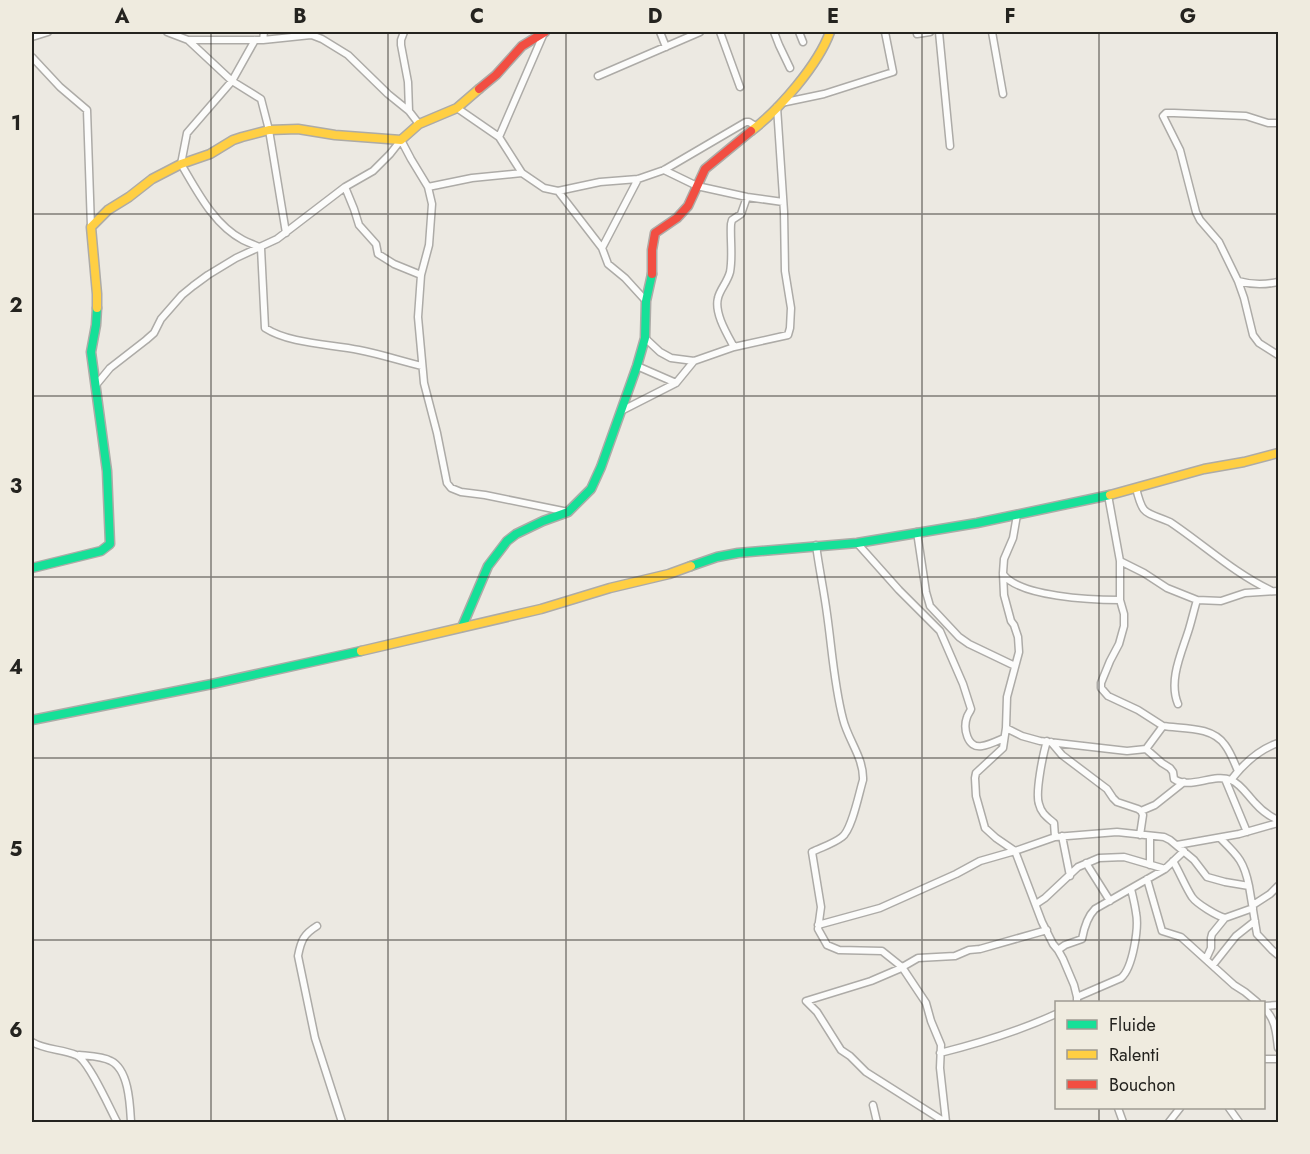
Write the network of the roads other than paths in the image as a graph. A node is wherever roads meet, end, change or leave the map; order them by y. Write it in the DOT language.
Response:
graph roads {
  1 [pos="48,32"];
  2 [pos="167,32"];
  3 [pos="264,32"];
  4 [pos="304,32"];
  5 [pos="326,32"];
  6 [pos="404,32"];
  7 [pos="544,32"];
  8 [pos="660,32"];
  9 [pos="695,32"];
  10 [pos="720,32"];
  11 [pos="774,32"];
  12 [pos="799,32"];
  13 [pos="830,32"];
  14 [pos="885,32"];
  15 [pos="930,32"];
  16 [pos="939,32"];
  17 [pos="992,32"];
  18 [pos="917,34"];
  19 [pos="311,35"];
  20 [pos="32,37"];
  21 [pos="322,39"];
  22 [pos="188,40"];
  23 [pos="255,40"];
  24 [pos="263,40"];
  25 [pos="803,42"];
  26 [pos="666,47"];
  27 [pos="32,57"];
  28 [pos="790,68"];
  29 [pos="598,76"];
  30 [pos="232,81"];
  31 [pos="740,87"];
  32 [pos="1003,94"];
  33 [pos="779,105"];
  34 [pos="457,108"];
  35 [pos="409,111"];
  36 [pos="1278,123"];
  37 [pos="418,124"];
  38 [pos="757,127"];
  39 [pos="269,130"];
  40 [pos="499,137"];
  41 [pos="401,140"];
  42 [pos="950,146"];
  43 [pos="181,164"];
  44 [pos="664,170"];
  45 [pos="522,172"];
  46 [pos="638,179"];
  47 [pos="697,186"];
  48 [pos="345,187"];
  49 [pos="428,187"];
  50 [pos="558,191"];
  51 [pos="747,197"];
  52 [pos="783,202"];
  53 [pos="91,227"];
  54 [pos="286,232"];
  55 [pos="261,248"];
  56 [pos="603,248"];
  57 [pos="422,275"];
  58 [pos="1238,281"];
  59 [pos="1278,282"];
  60 [pos="645,301"];
  61 [pos="645,338"];
  62 [pos="734,347"];
  63 [pos="1278,355"];
  64 [pos="694,361"];
  65 [pos="422,366"];
  66 [pos="637,366"];
  67 [pos="676,382"];
  68 [pos="96,385"];
  69 [pos="621,411"];
  70 [pos="1278,453"];
  71 [pos="1136,488"];
  72 [pos="1108,495"];
  73 [pos="568,512"];
  74 [pos="1017,515"];
  75 [pos="916,532"];
  76 [pos="857,543"];
  77 [pos="816,545"];
  78 [pos="1120,561"];
  79 [pos="32,568"];
  80 [pos="1003,573"];
  81 [pos="1271,591"];
  82 [pos="1278,592"];
  83 [pos="1120,600"];
  84 [pos="1197,600"];
  85 [pos="462,627"];
  86 [pos="1015,666"];
  87 [pos="1178,705"];
  88 [pos="32,720"];
  89 [pos="1163,726"];
  90 [pos="1006,728"];
  91 [pos="1004,738"];
  92 [pos="1049,742"];
  93 [pos="1278,742"];
  94 [pos="1146,748"];
  95 [pos="1238,771"];
  96 [pos="1228,779"];
  97 [pos="1184,782"];
  98 [pos="1141,811"];
  99 [pos="1278,822"];
  100 [pos="1247,832"];
  101 [pos="1140,835"];
  102 [pos="1150,836"];
  103 [pos="1058,837"];
  104 [pos="1221,838"];
  105 [pos="1177,845"];
  106 [pos="1015,851"];
  107 [pos="1184,851"];
  108 [pos="1173,861"];
  109 [pos="1086,863"];
  110 [pos="1150,865"];
  111 [pos="1165,869"];
  112 [pos="1070,876"];
  113 [pos="1147,879"];
  114 [pos="1249,886"];
  115 [pos="1278,886"];
  116 [pos="1131,889"];
  117 [pos="1110,901"];
  118 [pos="1036,904"];
  119 [pos="1253,906"];
  120 [pos="1225,918"];
  121 [pos="1255,921"];
  122 [pos="818,925"];
  123 [pos="317,926"];
  124 [pos="1047,930"];
  125 [pos="1058,950"];
  126 [pos="1278,955"];
  127 [pos="1206,958"];
  128 [pos="1213,965"];
  129 [pos="902,967"];
  130 [pos="1077,1000"];
  131 [pos="1256,1001"];
  132 [pos="1265,1009"];
  133 [pos="1055,1014"];
  134 [pos="32,1042"];
  135 [pos="1278,1048"];
  136 [pos="940,1053"];
  137 [pos="79,1055"];
  138 [pos="873,1105"];
  139 [pos="1179,1109"];
  140 [pos="1230,1109"];
  141 [pos="117,1122"];
  142 [pos="130,1122"];
  143 [pos="342,1122"];
  144 [pos="877,1122"];
  145 [pos="946,1122"];
  146 [pos="1169,1122"];
  147 [pos="1239,1122"];
  1 -- 20 [label="street"];
  2 -- 22 [label="street"];
  3 -- 24 [label="street"];
  4 -- 19 [label="street"];
  5 -- 21 [label="street"];
  6 -- 35 [label="street"];
  7 -- 34 [label="street"];
  7 -- 40 [label="street"];
  8 -- 26 [label="street"];
  9 -- 26 [label="street"];
  10 -- 31 [label="street"];
  11 -- 28 [label="street"];
  12 -- 25 [label="street"];
  13 -- 33 [label="street"];
  14 -- 33 [label="street"];
  15 -- 18 [label="street"];
  16 -- 42 [label="street"];
  17 -- 32 [label="street"];
  19 -- 21 [label="street"];
  19 -- 24 [label="street"];
  21 -- 35 [label="street"];
  22 -- 23 [label="street"];
  22 -- 30 [label="street"];
  23 -- 24 [label="street"];
  23 -- 30 [label="street"];
  26 -- 29 [label="street"];
  27 -- 53 [label="street"];
  30 -- 39 [label="street"];
  30 -- 43 [label="street"];
  33 -- 38 [label="street"];
  33 -- 52 [label="street"];
  34 -- 37 [label="street"];
  34 -- 40 [label="street"];
  35 -- 37 [label="street"];
  36 -- 58 [label="street"];
  37 -- 41 [label="street"];
  38 -- 44 [label="street"];
  38 -- 47 [label="street"];
  39 -- 41 [label="street"];
  39 -- 43 [label="street"];
  39 -- 54 [label="street"];
  40 -- 45 [label="street"];
  41 -- 48 [label="street"];
  41 -- 49 [label="street"];
  43 -- 53 [label="street"];
  43 -- 55 [label="street"];
  44 -- 46 [label="street"];
  44 -- 47 [label="street"];
  45 -- 49 [label="street"];
  45 -- 50 [label="street"];
  46 -- 50 [label="street"];
  46 -- 56 [label="street"];
  47 -- 51 [label="street"];
  47 -- 60 [label="street"];
  48 -- 54 [label="street"];
  48 -- 57 [label="street"];
  49 -- 57 [label="street"];
  50 -- 56 [label="street"];
  51 -- 52 [label="street"];
  51 -- 62 [label="street"];
  52 -- 62 [label="street"];
  53 -- 68 [label="street"];
  54 -- 55 [label="street"];
  55 -- 65 [label="street"];
  55 -- 68 [label="street"];
  56 -- 60 [label="street"];
  57 -- 65 [label="street"];
  58 -- 59 [label="street"];
  58 -- 63 [label="street"];
  60 -- 61 [label="street"];
  61 -- 64 [label="street"];
  61 -- 66 [label="street"];
  62 -- 64 [label="street"];
  64 -- 67 [label="street"];
  65 -- 73 [label="street"];
  66 -- 67 [label="street"];
  66 -- 69 [label="street"];
  67 -- 69 [label="street"];
  68 -- 79 [label="street"];
  69 -- 73 [label="street"];
  70 -- 71 [label="street"];
  71 -- 72 [label="street"];
  71 -- 81 [label="street"];
  72 -- 74 [label="street"];
  72 -- 78 [label="street"];
  73 -- 85 [label="street"];
  74 -- 75 [label="street"];
  74 -- 80 [label="street"];
  75 -- 76 [label="street"];
  75 -- 86 [label="street"];
  76 -- 77 [label="street"];
  76 -- 91 [label="street"];
  77 -- 85 [label="street"];
  77 -- 122 [label="street"];
  78 -- 83 [label="street"];
  78 -- 84 [label="street"];
  80 -- 83 [label="street"];
  80 -- 86 [label="street"];
  81 -- 82 [label="street"];
  81 -- 84 [label="street"];
  83 -- 89 [label="street"];
  84 -- 87 [label="street"];
  85 -- 88 [label="street"];
  86 -- 90 [label="street"];
  89 -- 94 [label="street"];
  89 -- 95 [label="street"];
  90 -- 91 [label="street"];
  90 -- 92 [label="street"];
  91 -- 106 [label="street"];
  92 -- 94 [label="street"];
  92 -- 98 [label="street"];
  92 -- 103 [label="street"];
  93 -- 95 [label="street"];
  94 -- 97 [label="street"];
  95 -- 96 [label="street"];
  96 -- 97 [label="street"];
  96 -- 99 [label="street"];
  96 -- 100 [label="street"];
  97 -- 98 [label="street"];
  98 -- 101 [label="street"];
  99 -- 100 [label="street"];
  100 -- 104 [label="street"];
  101 -- 102 [label="street"];
  101 -- 103 [label="street"];
  102 -- 105 [label="street"];
  102 -- 110 [label="street"];
  103 -- 106 [label="street"];
  103 -- 112 [label="street"];
  104 -- 105 [label="street"];
  104 -- 114 [label="street"];
  105 -- 107 [label="street"];
  106 -- 118 [label="street"];
  106 -- 122 [label="street"];
  107 -- 108 [label="street"];
  107 -- 114 [label="street"];
  108 -- 111 [label="street"];
  108 -- 120 [label="street"];
  109 -- 110 [label="street"];
  109 -- 112 [label="street"];
  109 -- 117 [label="street"];
  110 -- 111 [label="street"];
  111 -- 113 [label="street"];
  112 -- 118 [label="street"];
  113 -- 116 [label="street"];
  113 -- 127 [label="street"];
  114 -- 119 [label="street"];
  115 -- 119 [label="street"];
  116 -- 117 [label="street"];
  116 -- 130 [label="street"];
  117 -- 125 [label="street"];
  118 -- 124 [label="street"];
  119 -- 120 [label="street"];
  119 -- 121 [label="street"];
  120 -- 127 [label="street"];
  121 -- 126 [label="street"];
  121 -- 128 [label="street"];
  122 -- 129 [label="street"];
  123 -- 143 [label="street"];
  124 -- 125 [label="street"];
  124 -- 129 [label="street"];
  125 -- 130 [label="street"];
  127 -- 128 [label="street"];
  128 -- 131 [label="street"];
  129 -- 136 [label="street"];
  129 -- 145 [label="street"];
  132 -- 135 [label="street"];
  133 -- 136 [label="street"];
  134 -- 137 [label="street"];
  136 -- 145 [label="street"];
  137 -- 141 [label="street"];
  137 -- 142 [label="street"];
  138 -- 144 [label="street"];
  139 -- 146 [label="street"];
  140 -- 147 [label="street"];
}
